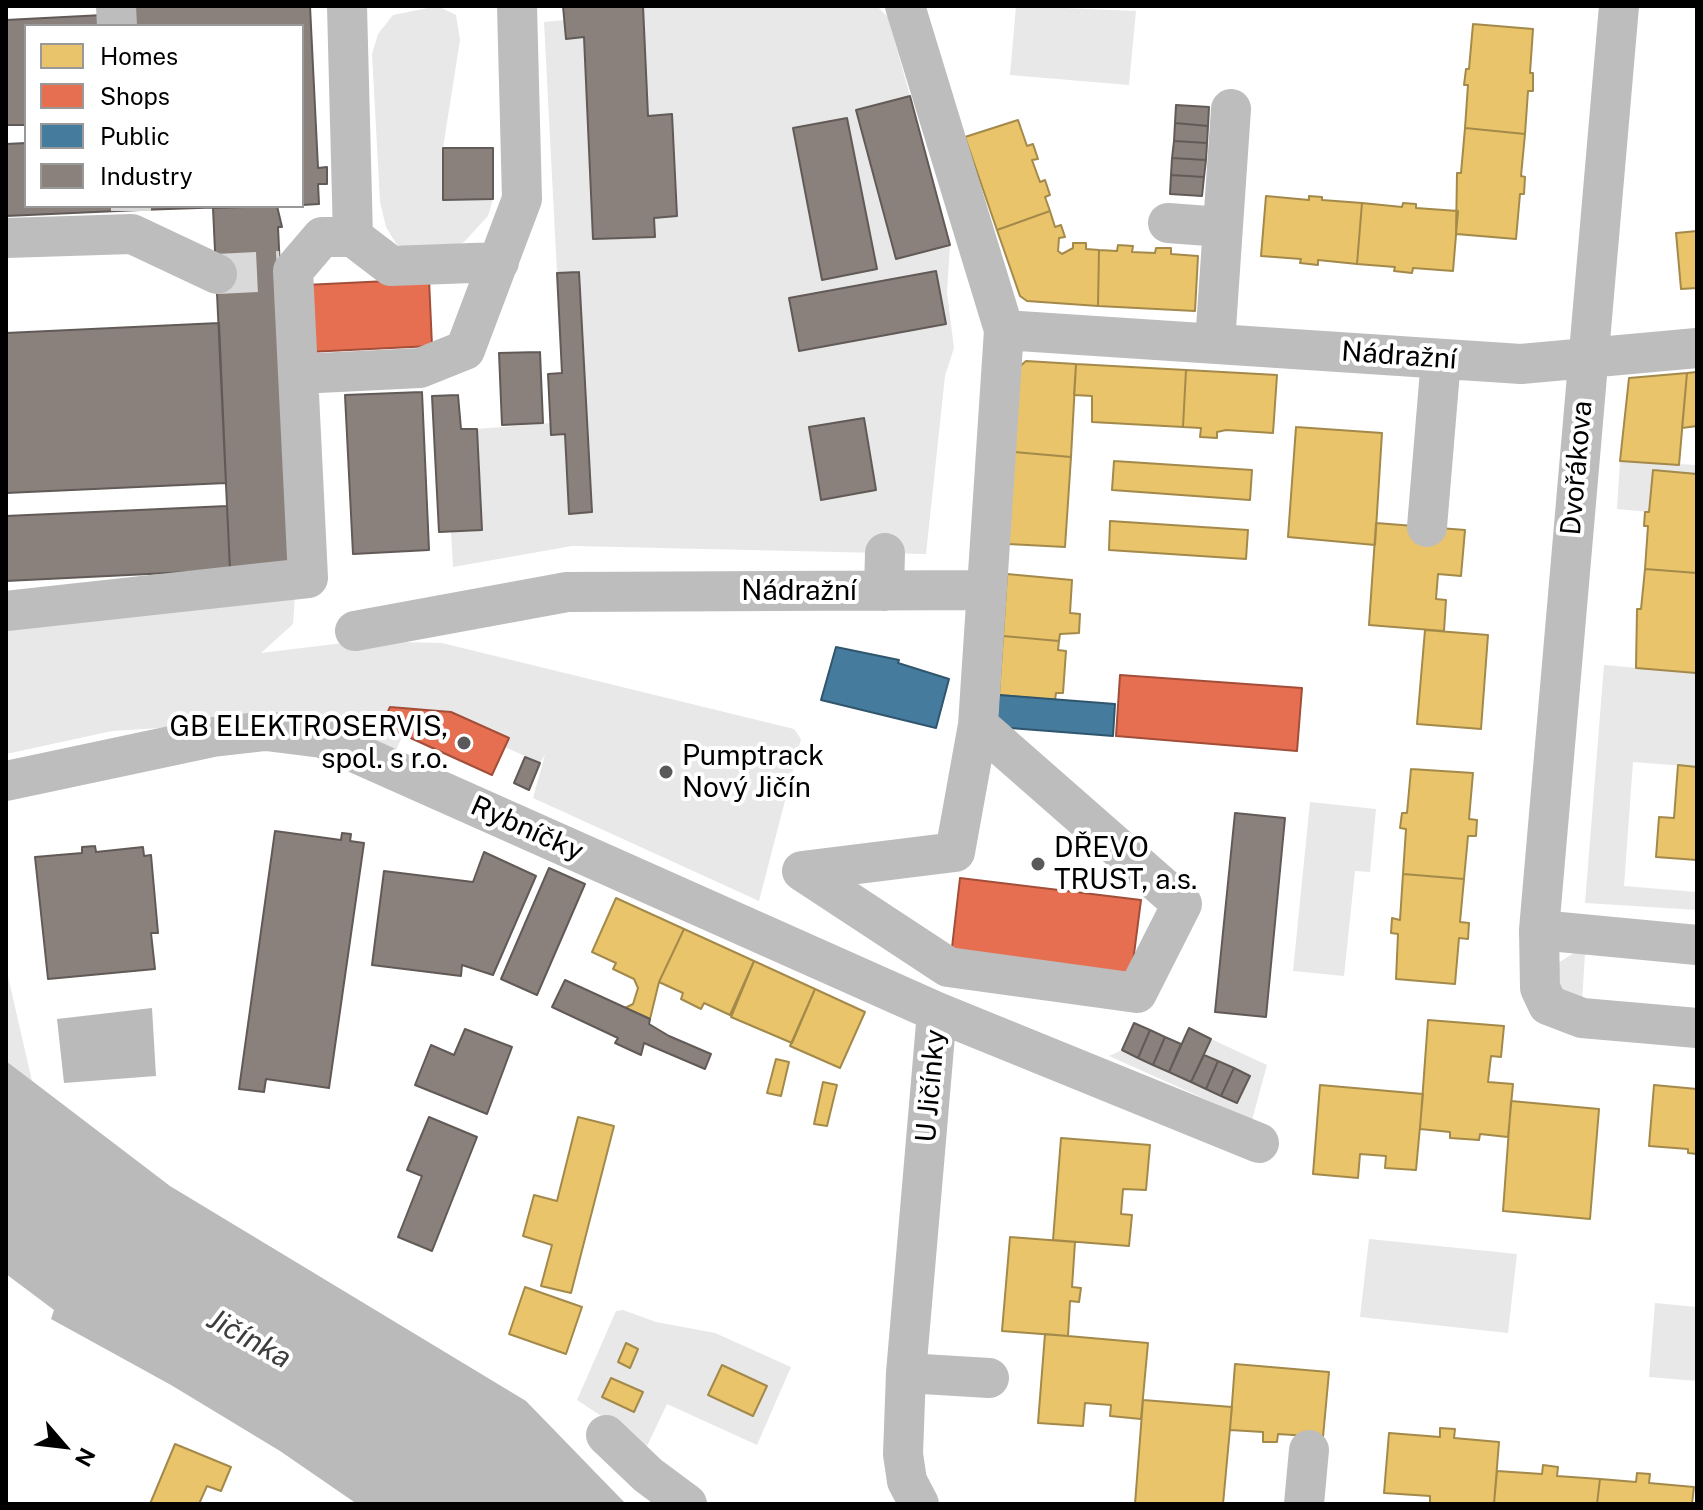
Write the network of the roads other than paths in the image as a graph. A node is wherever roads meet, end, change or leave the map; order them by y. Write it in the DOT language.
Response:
graph roads {
  1 [pos="347,6"];
  2 [pos="517,6"];
  3 [pos="905,6"];
  4 [pos="1619,6"];
  5 [pos="1231,109"];
  6 [pos="1168,223"];
  7 [pos="1222,227"];
  8 [pos="353,237"];
  9 [pos="6,238"];
  10 [pos="499,262"];
  11 [pos="217,274"];
  12 [pos="1004,330"];
  13 [pos="1215,343"];
  14 [pos="1697,348"];
  15 [pos="1587,358"];
  16 [pos="1441,359"];
  17 [pos="298,374"];
  18 [pos="1427,527"];
  19 [pos="985,590"];
  20 [pos="6,611"];
  21 [pos="355,631"];
  22 [pos="978,725"];
  23 [pos="6,781"];
  24 [pos="1539,930"];
  25 [pos="1697,945"];
  26 [pos="937,1012"];
  27 [pos="1697,1028"];
  28 [pos="1259,1143"];
  29 [pos="906,1373"];
  30 [pos="989,1378"];
  31 [pos="606,1435"];
  32 [pos="1309,1450"];
  33 [pos="687,1504"];
  34 [pos="919,1504"];
  35 [pos="1304,1504"];
  1 -- 8 [label="street"];
  2 -- 10 [label="street"];
  3 -- 12 [label="street"];
  4 -- 15 [label="street, Dvořákova"];
  5 -- 7 [label="street"];
  6 -- 7 [label="street"];
  7 -- 13 [label="street"];
  8 -- 10 [label="street"];
  8 -- 17 [label="street"];
  9 -- 11 [label="street"];
  10 -- 17 [label="street"];
  12 -- 13 [label="street, Nádražní"];
  12 -- 19 [label="street"];
  13 -- 16 [label="street, Nádražní"];
  14 -- 15 [label="street, Nádražní"];
  15 -- 16 [label="street, Nádražní"];
  15 -- 24 [label="street, Dvořákova"];
  16 -- 18 [label="street"];
  17 -- 20 [label="street"];
  19 -- 21 [label="street, Nádražní"];
  19 -- 22 [label="street"];
  22 -- 22 [label="street"];
  23 -- 26 [label="street, Rybníčky"];
  24 -- 25 [label="street"];
  24 -- 27 [label="street, Dvořákova"];
  26 -- 28 [label="street, U Jičínky"];
  26 -- 29 [label="street, U Jičínky"];
  29 -- 30 [label="street"];
  29 -- 34 [label="street, U Jičínky"];
  31 -- 33 [label="street"];
  32 -- 35 [label="street"];
}
